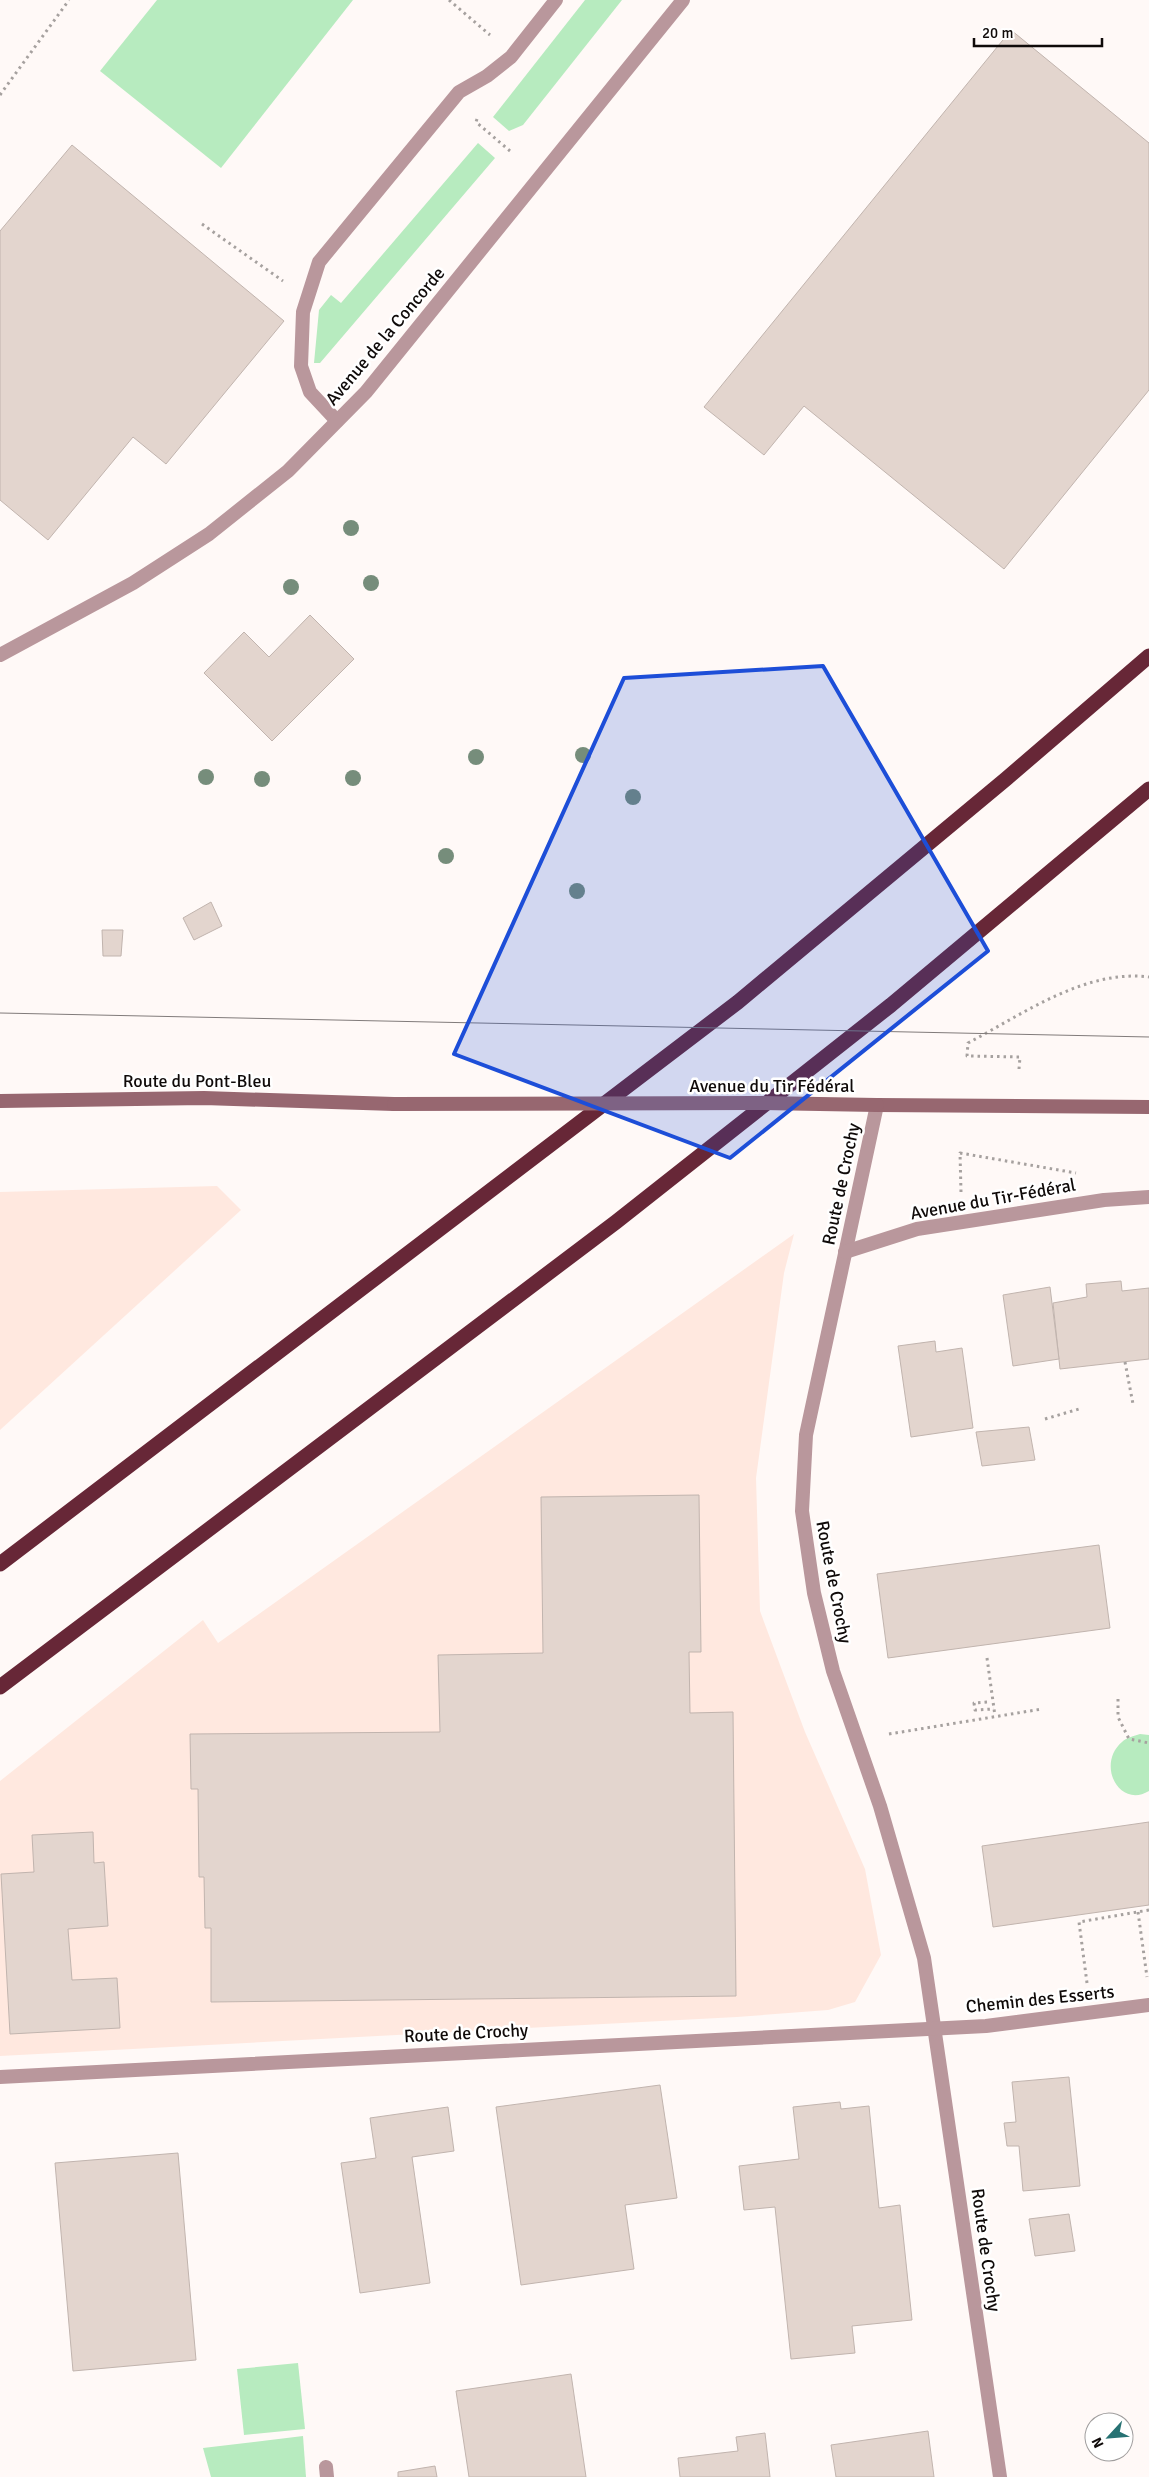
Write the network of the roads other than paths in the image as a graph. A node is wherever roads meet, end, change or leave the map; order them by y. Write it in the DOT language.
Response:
graph roads {
  1 [pos="556,0"];
  2 [pos="683,0"];
  3 [pos="338,420"];
  4 [pos="0,655"];
  5 [pos="1149,656"];
  6 [pos="1149,789"];
  7 [pos="0,1101"];
  8 [pos="394,1104"];
  9 [pos="877,1105"];
  10 [pos="1149,1107"];
  11 [pos="1149,1197"];
  12 [pos="845,1252"];
  13 [pos="0,1564"];
  14 [pos="102,1611"];
  15 [pos="0,1687"];
  16 [pos="0,1695"];
  17 [pos="1149,2005"];
  18 [pos="934,2028"];
  19 [pos="0,2076"];
  20 [pos="1000,2477"];
  1 -- 3 [label="street"];
  2 -- 3 [label="street, Avenue de la Concorde"];
  3 -- 4 [label="street, Avenue de la Concorde"];
  5 -- 13 [label="highway"];
  6 -- 14 [label="highway"];
  7 -- 8 [label="main road, Route du Pont-Bleu"];
  8 -- 9 [label="main road, Avenue du Tir Fédéral, bridge"];
  9 -- 10 [label="main road, Avenue du Tir Fédéral"];
  9 -- 12 [label="street, Route de Crochy"];
  11 -- 12 [label="street, Avenue du Tir-Fédéral"];
  12 -- 18 [label="street, Route de Crochy"];
  14 -- 15 [label="highway"];
  14 -- 16 [label="highway"];
  17 -- 18 [label="street, Chemin des Esserts"];
  18 -- 19 [label="street, Route de Crochy"];
  18 -- 20 [label="street, Route de Crochy"];
}
